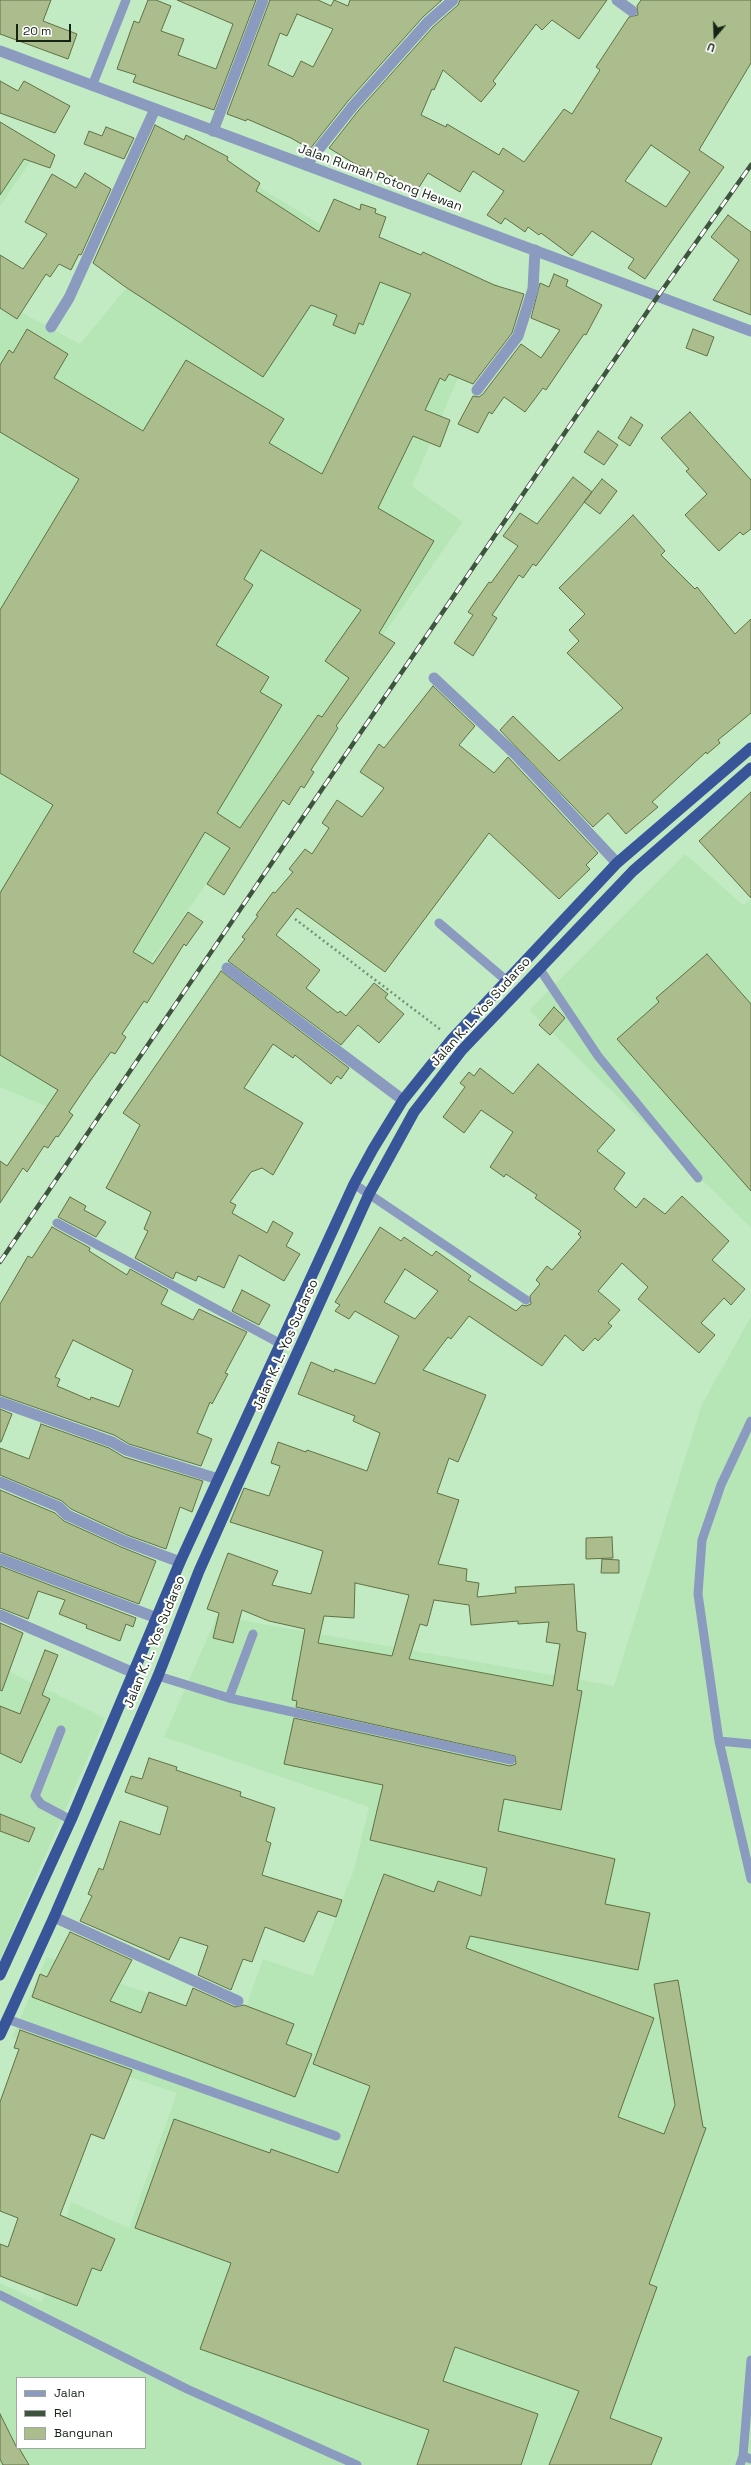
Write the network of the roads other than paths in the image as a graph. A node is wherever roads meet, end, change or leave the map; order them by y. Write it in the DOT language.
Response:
graph roads {
  1 [pos="126,0"];
  2 [pos="263,0"];
  3 [pos="453,0"];
  4 [pos="617,0"];
  5 [pos="632,11"];
  6 [pos="0,51"];
  7 [pos="92,86"];
  8 [pos="155,109"];
  9 [pos="213,131"];
  10 [pos="306,165"];
  11 [pos="535,250"];
  12 [pos="51,327"];
  13 [pos="751,331"];
  14 [pos="477,390"];
  15 [pos="434,678"];
  16 [pos="751,748"];
  17 [pos="751,768"];
  18 [pos="617,863"];
  19 [pos="439,923"];
  20 [pos="227,968"];
  21 [pos="539,968"];
  22 [pos="507,981"];
  23 [pos="404,1100"];
  24 [pos="698,1178"];
  25 [pos="354,1184"];
  26 [pos="369,1194"];
  27 [pos="57,1223"];
  28 [pos="526,1300"];
  29 [pos="281,1344"];
  30 [pos="0,1402"];
  31 [pos="751,1421"];
  32 [pos="218,1479"];
  33 [pos="0,1482"];
  34 [pos="0,1558"];
  35 [pos="180,1562"];
  36 [pos="0,1615"];
  37 [pos="157,1618"];
  38 [pos="253,1634"];
  39 [pos="134,1673"];
  40 [pos="158,1676"];
  41 [pos="229,1698"];
  42 [pos="61,1730"];
  43 [pos="719,1741"];
  44 [pos="751,1744"];
  45 [pos="511,1760"];
  46 [pos="71,1820"];
  47 [pos="751,1879"];
  48 [pos="54,1917"];
  49 [pos="3,1962"];
  50 [pos="0,1975"];
  51 [pos="238,2001"];
  52 [pos="7,2019"];
  53 [pos="0,2035"];
  54 [pos="336,2136"];
  55 [pos="0,2295"];
  56 [pos="751,2360"];
  57 [pos="747,2458"];
  58 [pos="358,2465"];
  59 [pos="740,2465"];
  1 -- 7 [label="lane"];
  2 -- 9 [label="street"];
  3 -- 10 [label="street"];
  4 -- 5 [label="street"];
  6 -- 7 [label="street, Jalan Rumah Potong Hewan"];
  7 -- 8 [label="street, Jalan Rumah Potong Hewan"];
  8 -- 9 [label="street, Jalan Rumah Potong Hewan"];
  8 -- 12 [label="street"];
  9 -- 10 [label="street, Jalan Rumah Potong Hewan"];
  10 -- 11 [label="street, Jalan Rumah Potong Hewan"];
  11 -- 13 [label="street, Jalan Rumah Potong Hewan"];
  11 -- 14 [label="street"];
  15 -- 18 [label="street"];
  16 -- 18 [label="highway, Jalan K. L. Yos Sudarso"];
  17 -- 21 [label="highway, Jalan K. L. Yos Sudarso"];
  18 -- 22 [label="highway, Jalan K. L. Yos Sudarso"];
  19 -- 22 [label="lane"];
  20 -- 23 [label="street"];
  21 -- 24 [label="lane"];
  21 -- 26 [label="highway, Jalan K. L. Yos Sudarso"];
  22 -- 23 [label="highway, Jalan K. L. Yos Sudarso"];
  23 -- 25 [label="highway, Jalan K. L. Yos Sudarso"];
  25 -- 26 [label="lane"];
  25 -- 29 [label="highway, Jalan K. L. Yos Sudarso"];
  26 -- 28 [label="lane"];
  26 -- 40 [label="highway, Jalan K. L. Yos Sudarso"];
  27 -- 29 [label="lane"];
  29 -- 32 [label="highway, Jalan K. L. Yos Sudarso"];
  30 -- 32 [label="street"];
  31 -- 43 [label="lane"];
  32 -- 35 [label="highway, Jalan K. L. Yos Sudarso"];
  33 -- 35 [label="street"];
  34 -- 37 [label="street"];
  35 -- 37 [label="highway, Jalan K. L. Yos Sudarso"];
  36 -- 39 [label="street"];
  37 -- 39 [label="highway, Jalan K. L. Yos Sudarso"];
  38 -- 41 [label="lane"];
  39 -- 46 [label="highway, Jalan K. L. Yos Sudarso"];
  40 -- 41 [label="lane"];
  40 -- 48 [label="highway, Jalan K. L. Yos Sudarso"];
  41 -- 45 [label="lane"];
  42 -- 46 [label="lane"];
  43 -- 44 [label="lane"];
  43 -- 47 [label="lane"];
  46 -- 49 [label="highway, Jalan K. L. Yos Sudarso"];
  48 -- 51 [label="street"];
  48 -- 52 [label="highway, Jalan K. L. Yos Sudarso"];
  49 -- 50 [label="highway, Jalan K. L. Yos Sudarso"];
  52 -- 53 [label="highway, Jalan K. L. Yos Sudarso"];
  52 -- 54 [label="lane"];
  55 -- 58 [label="lane"];
  56 -- 57 [label="lane"];
  57 -- 59 [label="lane"];
}
